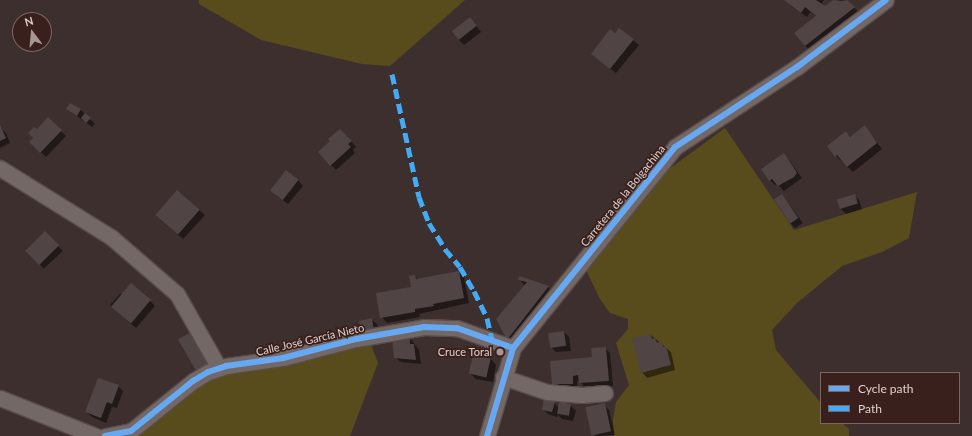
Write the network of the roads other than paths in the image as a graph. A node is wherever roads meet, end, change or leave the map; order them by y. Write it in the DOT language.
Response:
graph roads {
  1 [pos="886,0"];
  2 [pos="0,168"];
  3 [pos="512,348"];
  4 [pos="219,368"];
  5 [pos="503,377"];
  6 [pos="605,393"];
  7 [pos="0,398"];
  8 [pos="96,436"];
  9 [pos="105,436"];
  10 [pos="487,436"];
  1 -- 3 [label="street, Carretera de la Bolgachina"];
  2 -- 4 [label="street"];
  3 -- 4 [label="street, Calle José García Nieto"];
  3 -- 5 [label="street, Carretera de la Bolgachina"];
  4 -- 9 [label="street, Calle José García Nieto"];
  5 -- 6 [label="street"];
  5 -- 10 [label="street, Carretera de la Bolgachina"];
  7 -- 8 [label="street"];
}
